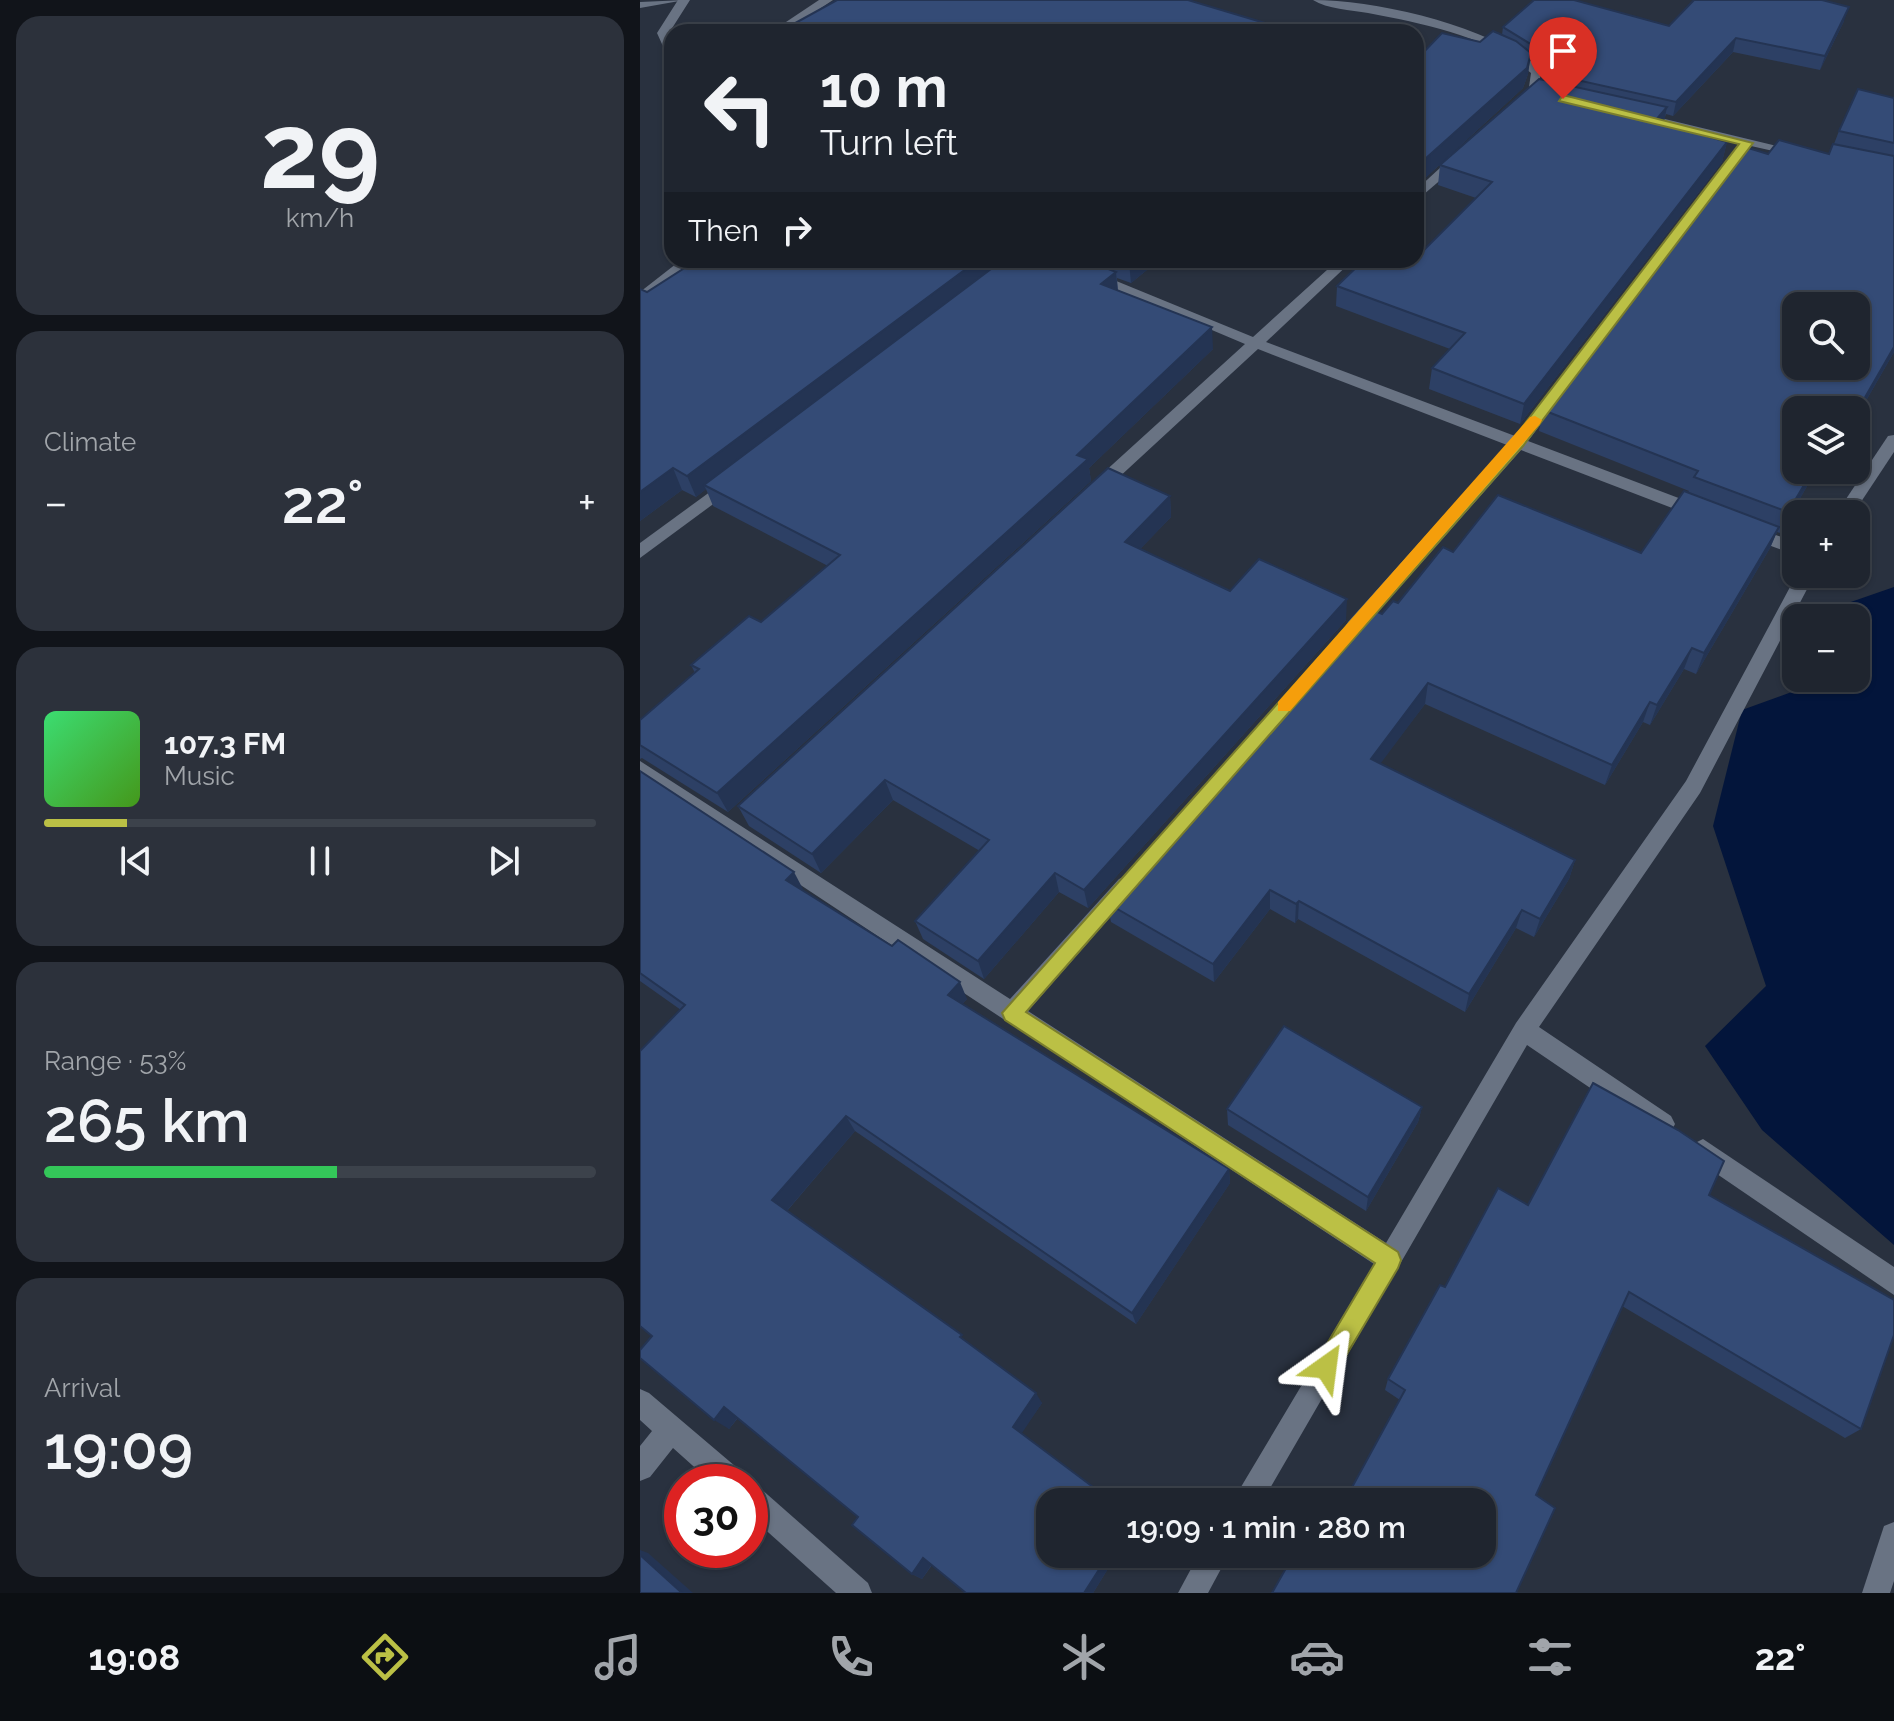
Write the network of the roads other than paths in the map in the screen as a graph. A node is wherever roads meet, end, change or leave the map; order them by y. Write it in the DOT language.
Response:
graph roads {
  1 [pos="681,0"];
  2 [pos="827,0"];
  3 [pos="1319,0"];
  4 [pos="640,5"];
  5 [pos="668,24"];
  6 [pos="790,24"];
  7 [pos="1420,24"];
  8 [pos="1424,25"];
  9 [pos="1532,91"];
  10 [pos="1563,99"];
  11 [pos="1521,102"];
  12 [pos="1624,113"];
  13 [pos="1747,143"];
  14 [pos="1474,144"];
  15 [pos="1820,158"];
  16 [pos="1424,190"];
  17 [pos="683,268"];
  18 [pos="1072,268"];
  19 [pos="1337,268"];
  20 [pos="640,299"];
  21 [pos="1257,341"];
  22 [pos="1894,440"];
  23 [pos="1518,443"];
  24 [pos="739,476"];
  25 [pos="1853,500"];
  26 [pos="1081,503"];
  27 [pos="1708,516"];
  28 [pos="1737,527"];
  29 [pos="1782,544"];
  30 [pos="640,552"];
  31 [pos="1799,588"];
  32 [pos="1339,645"];
  33 [pos="640,769"];
  34 [pos="1139,871"];
  35 [pos="1012,1013"];
  36 [pos="1524,1030"];
  37 [pos="1390,1260"];
  38 [pos="1894,1282"];
  39 [pos="640,1402"];
  40 [pos="671,1429"];
  41 [pos="711,1464"];
  42 [pos="640,1467"];
  43 [pos="1254,1488"];
  44 [pos="768,1514"];
  45 [pos="1894,1536"];
  46 [pos="1207,1568"];
  47 [pos="858,1593"];
  48 [pos="1192,1593"];
  49 [pos="1876,1593"];
  1 -- 4 [label="street"];
  1 -- 5 [label="street"];
  2 -- 6 [label="street"];
  3 -- 7 [label="street"];
  8 -- 9 [label="street"];
  9 -- 10 [label="street"];
  9 -- 11 [label="street"];
  12 -- 13 [label="street"];
  13 -- 15 [label="street"];
  13 -- 23 [label="street"];
  14 -- 16 [label="street"];
  17 -- 20 [label="street"];
  18 -- 21 [label="street"];
  19 -- 21 [label="street"];
  21 -- 23 [label="street"];
  21 -- 26 [label="street"];
  22 -- 25 [label="street"];
  23 -- 27 [label="street"];
  23 -- 32 [label="street"];
  24 -- 30 [label="street"];
  28 -- 29 [label="street"];
  31 -- 36 [label="street"];
  33 -- 35 [label="street"];
  34 -- 35 [label="street"];
  35 -- 37 [label="street"];
  36 -- 37 [label="street"];
  36 -- 38 [label="street"];
  37 -- 43 [label="street"];
  39 -- 40 [label="street"];
  40 -- 41 [label="street"];
  40 -- 42 [label="street"];
  44 -- 47 [label="street"];
  45 -- 49 [label="street"];
  46 -- 48 [label="street"];
}
